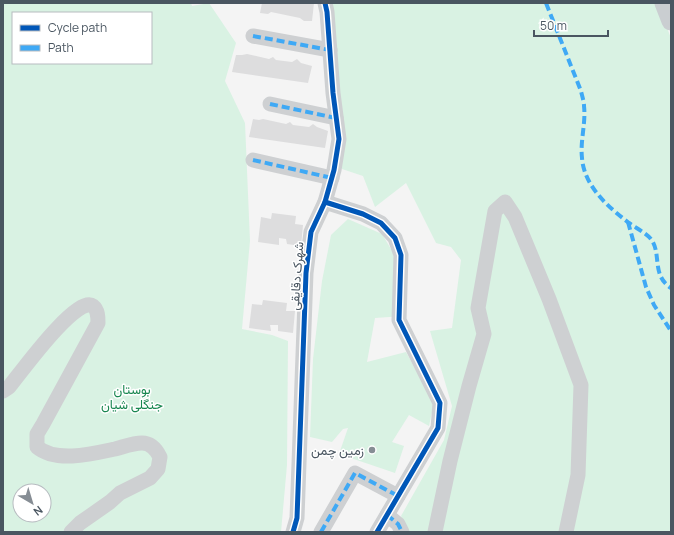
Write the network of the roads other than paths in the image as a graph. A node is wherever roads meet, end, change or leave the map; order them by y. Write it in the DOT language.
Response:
graph roads {
  1 [pos="325,3"];
  2 [pos="664,3"];
  3 [pos="671,21"];
  4 [pos="253,36"];
  5 [pos="330,50"];
  6 [pos="270,104"];
  7 [pos="336,118"];
  8 [pos="253,160"];
  9 [pos="332,178"];
  10 [pos="325,202"];
  11 [pos="3,391"];
  12 [pos="398,496"];
  13 [pos="387,515"];
  14 [pos="71,532"];
  15 [pos="292,532"];
  16 [pos="321,532"];
  17 [pos="377,532"];
  18 [pos="402,532"];
  19 [pos="435,532"];
  20 [pos="566,532"];
  1 -- 5 [label="street, شهرک دقایقی"];
  2 -- 3 [label="main road"];
  4 -- 5 [label="street"];
  5 -- 7 [label="street, شهرک دقایقی"];
  6 -- 7 [label="street"];
  7 -- 9 [label="street, شهرک دقایقی"];
  8 -- 9 [label="street"];
  9 -- 10 [label="street, شهرک دقایقی"];
  10 -- 12 [label="street"];
  10 -- 15 [label="street, شهرک دقایقی"];
  11 -- 14 [label="street"];
  12 -- 13 [label="street"];
  12 -- 16 [label="street"];
  13 -- 17 [label="street"];
  13 -- 18 [label="street"];
  19 -- 20 [label="street"];
}
